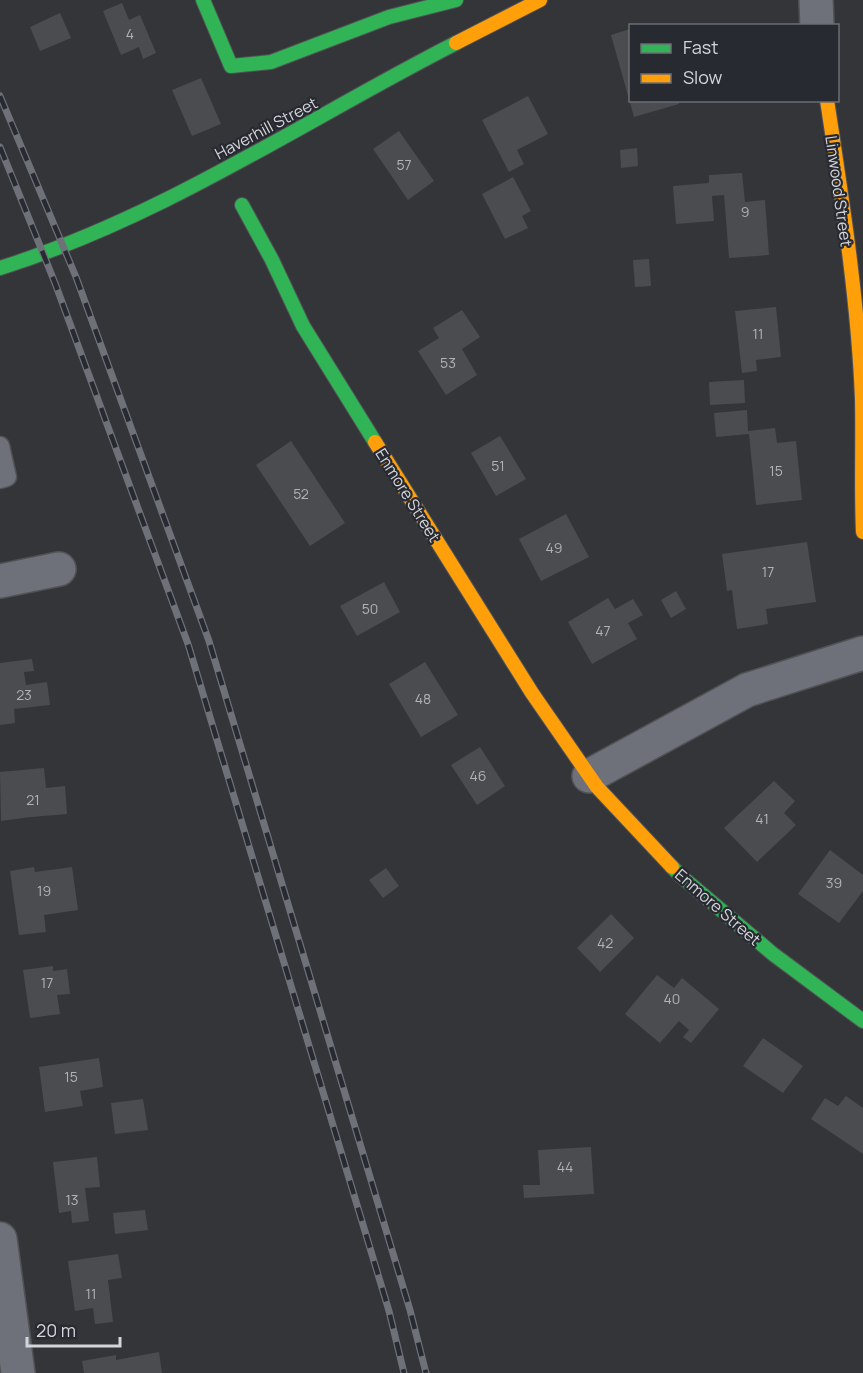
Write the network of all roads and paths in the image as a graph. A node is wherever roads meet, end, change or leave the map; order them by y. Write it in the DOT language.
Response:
graph roads {
  1 [pos="203,0"];
  2 [pos="456,0"];
  3 [pos="540,0"];
  4 [pos="816,0"];
  5 [pos="817,24"];
  6 [pos="826,102"];
  7 [pos="243,205"];
  8 [pos="0,268"];
  9 [pos="0,446"];
  10 [pos="0,478"];
  11 [pos="863,532"];
  12 [pos="59,569"];
  13 [pos="0,581"];
  14 [pos="863,653"];
  15 [pos="589,776"];
  16 [pos="863,1021"];
  17 [pos="0,1239"];
  18 [pos="18,1373"];
  1 -- 2 [label="street"];
  3 -- 8 [label="street, Haverhill Street"];
  4 -- 5 [label="street"];
  6 -- 11 [label="street, Linwood Street"];
  7 -- 15 [label="street, Enmore Street"];
  9 -- 10 [label="lane"];
  12 -- 13 [label="street"];
  14 -- 15 [label="street"];
  15 -- 16 [label="street, Enmore Street"];
  17 -- 18 [label="street"];
}
